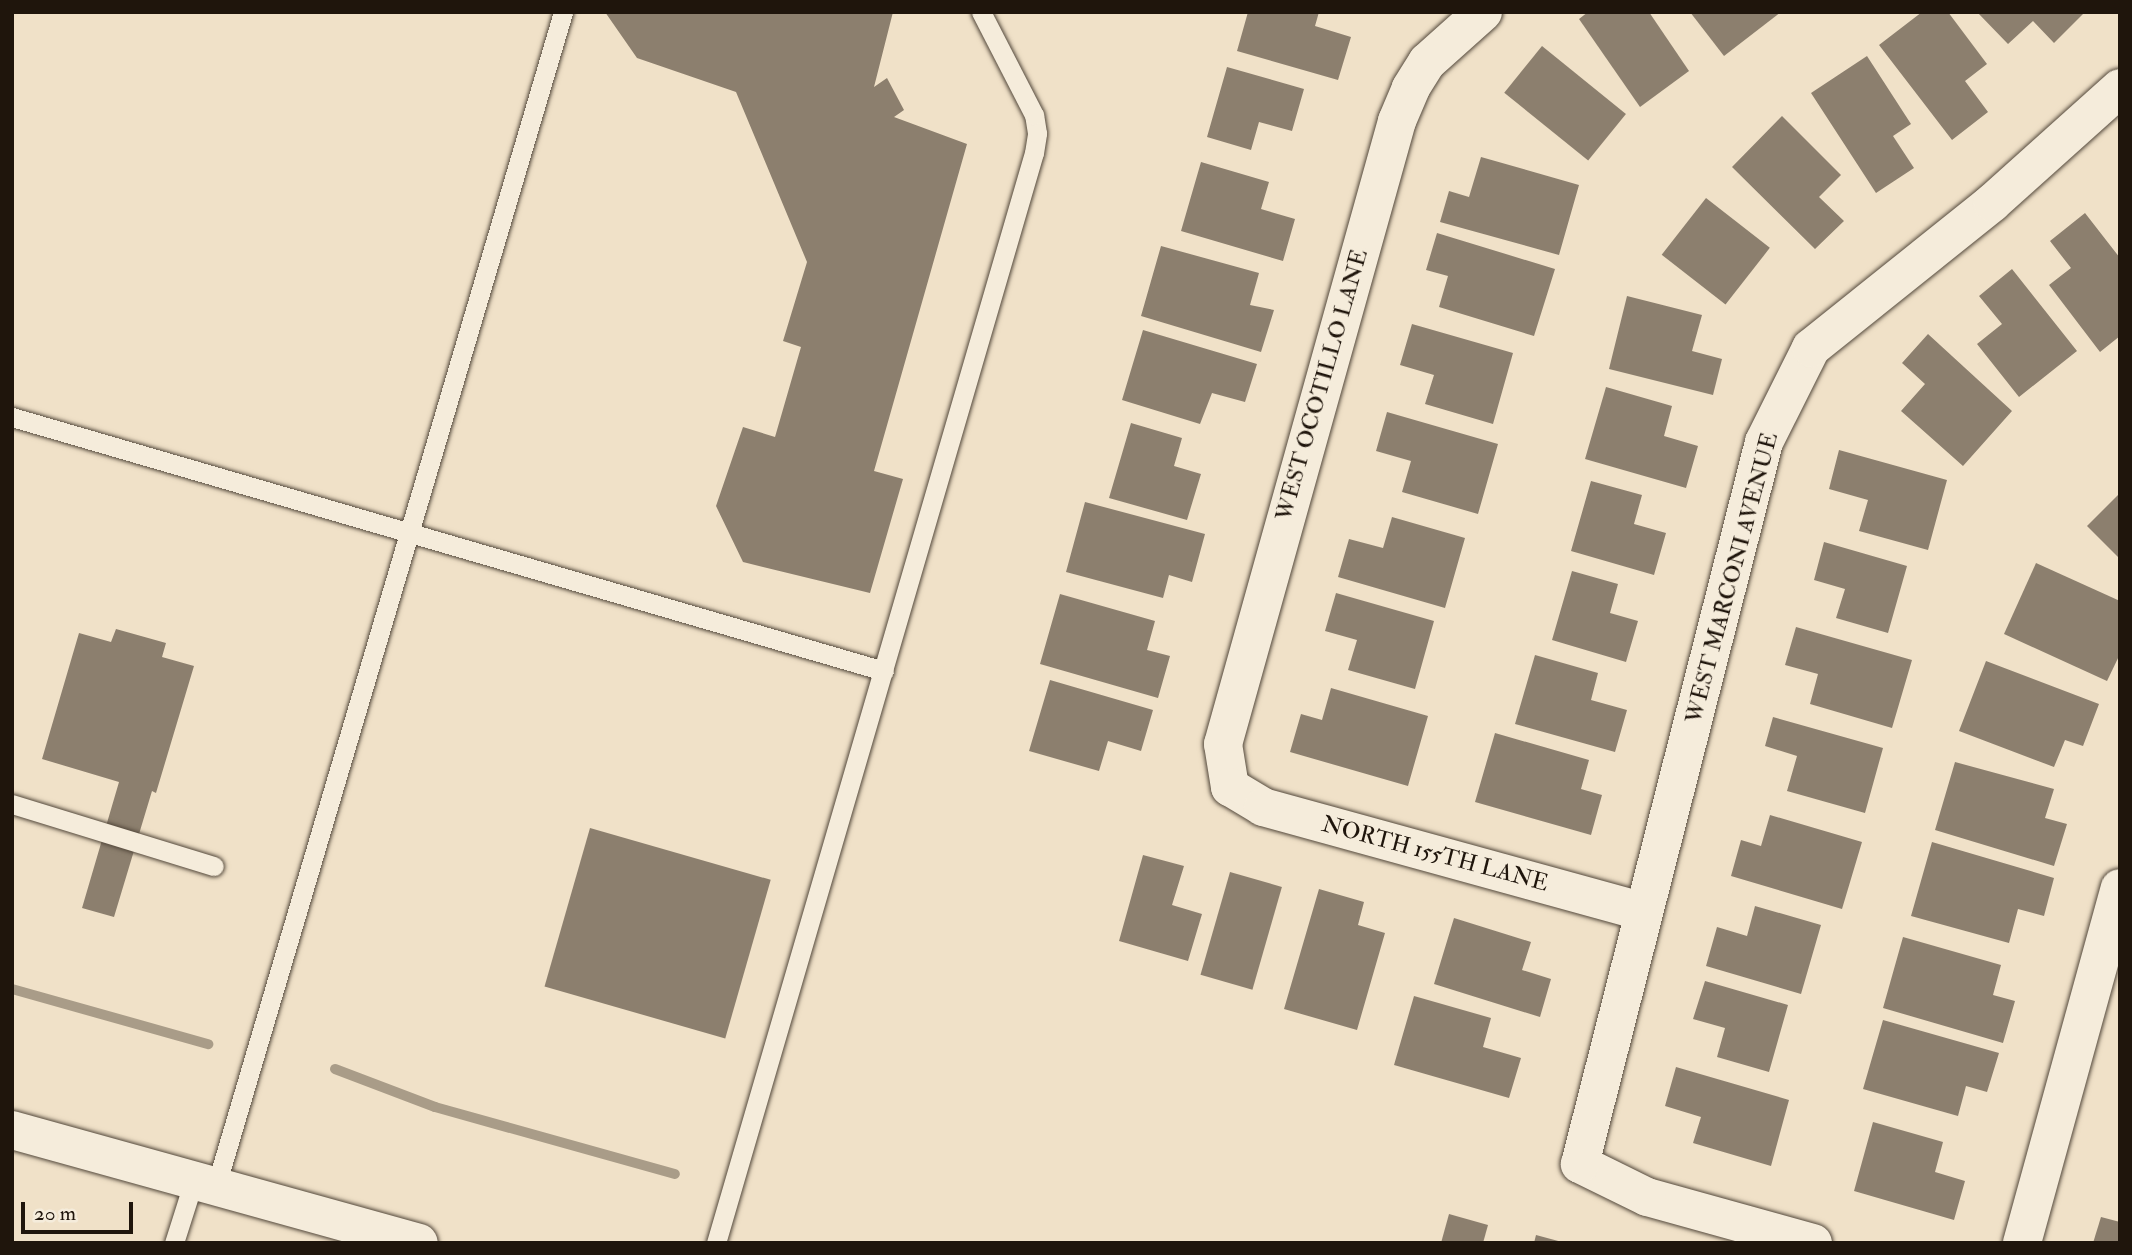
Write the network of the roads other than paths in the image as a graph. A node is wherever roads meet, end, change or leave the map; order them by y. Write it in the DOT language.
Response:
graph roads {
  1 [pos="563,12"];
  2 [pos="981,12"];
  3 [pos="1483,12"];
  4 [pos="2120,88"];
  5 [pos="12,416"];
  6 [pos="411,533"];
  7 [pos="884,671"];
  8 [pos="1230,787"];
  9 [pos="12,804"];
  10 [pos="214,866"];
  11 [pos="2120,888"];
  12 [pos="1644,912"];
  13 [pos="12,1130"];
  14 [pos="205,1183"];
  15 [pos="174,1243"];
  16 [pos="419,1243"];
  17 [pos="716,1243"];
  18 [pos="1813,1243"];
  19 [pos="2022,1243"];
  1 -- 6 [label="lane"];
  2 -- 7 [label="lane"];
  3 -- 8 [label="street, WEST OCOTILLO LANE"];
  4 -- 12 [label="street, WEST MARCONI AVENUE"];
  5 -- 6 [label="lane"];
  6 -- 7 [label="lane"];
  6 -- 14 [label="lane"];
  7 -- 17 [label="lane"];
  8 -- 12 [label="street, NORTH 155TH LANE"];
  9 -- 10 [label="lane"];
  11 -- 19 [label="street"];
  12 -- 18 [label="street, WEST MARCONI AVENUE"];
  13 -- 14 [label="street"];
  14 -- 15 [label="lane"];
  14 -- 16 [label="street"];
}
